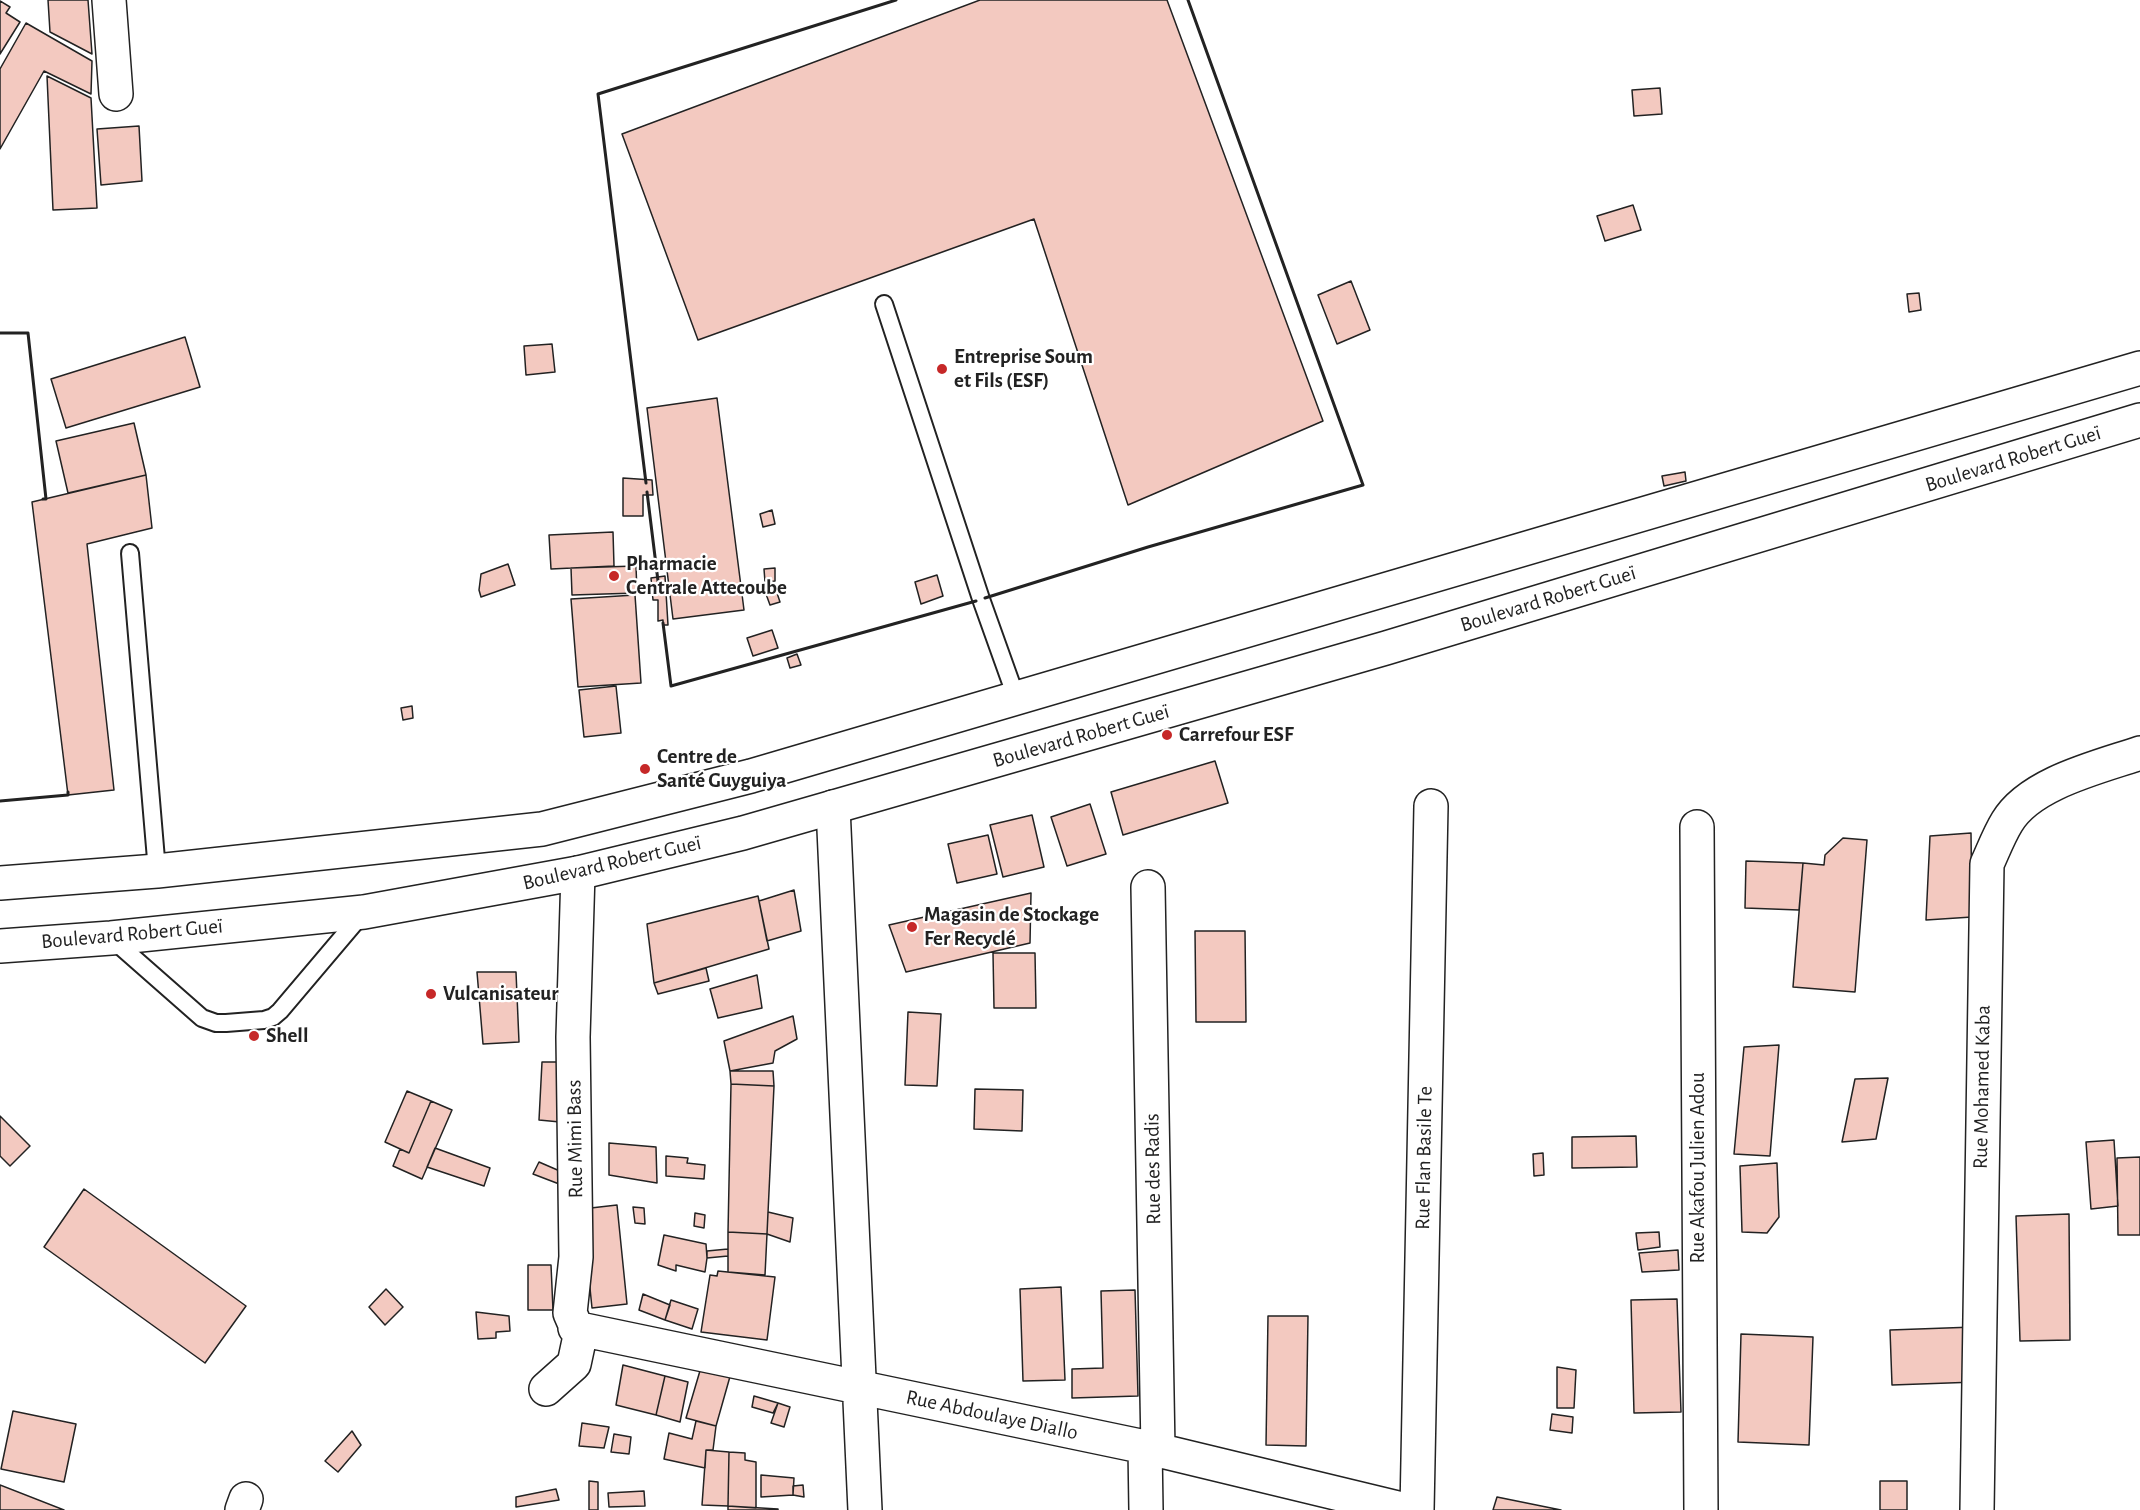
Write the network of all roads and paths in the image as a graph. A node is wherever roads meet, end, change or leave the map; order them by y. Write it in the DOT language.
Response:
graph roads {
  1 [pos="109,0"];
  2 [pos="116,94"];
  3 [pos="884,304"];
  4 [pos="2140,368"];
  5 [pos="2140,420"];
  6 [pos="130,553"];
  7 [pos="1016,697"];
  8 [pos="2140,753"];
  9 [pos="1431,806"];
  10 [pos="833,807"];
  11 [pos="1697,827"];
  12 [pos="157,872"];
  13 [pos="578,873"];
  14 [pos="0,883"];
  15 [pos="1148,887"];
  16 [pos="364,912"];
  17 [pos="111,938"];
  18 [pos="0,946"];
  19 [pos="575,1329"];
  20 [pos="860,1387"];
  21 [pos="546,1389"];
  22 [pos="1151,1449"];
  23 [pos="865,1510"];
  24 [pos="1146,1510"];
  25 [pos="1406,1510"];
  26 [pos="1417,1510"];
  27 [pos="1701,1510"];
  28 [pos="1977,1510"];
  1 -- 2 [label="street"];
  3 -- 7 [label="lane"];
  4 -- 7 [label="street"];
  5 -- 10 [label="street, Boulevard Robert Gueï"];
  6 -- 12 [label="lane"];
  7 -- 12 [label="street"];
  8 -- 28 [label="street, Rue Mohamed Kaba"];
  9 -- 26 [label="street, Rue Flan Basile Te"];
  10 -- 13 [label="street, Boulevard Robert Gueï"];
  10 -- 20 [label="street"];
  11 -- 27 [label="street, Rue Akafou Julien Adou"];
  12 -- 14 [label="street"];
  13 -- 16 [label="street, Boulevard Robert Gueï"];
  13 -- 19 [label="street, Rue Mimi Bass"];
  15 -- 22 [label="street, Rue des Radis"];
  16 -- 17 [label="street, Boulevard Robert Gueï"];
  16 -- 17 [label="lane"];
  17 -- 18 [label="street, Boulevard Robert Gueï"];
  19 -- 20 [label="street, Rue Abdoulaye Diallo"];
  19 -- 21 [label="street, Rue Mimi Bass"];
  20 -- 22 [label="street, Rue Abdoulaye Diallo"];
  20 -- 23 [label="street"];
  22 -- 24 [label="street, Rue des Radis"];
  22 -- 25 [label="street, Rue Abdoulaye Diallo"];
}
